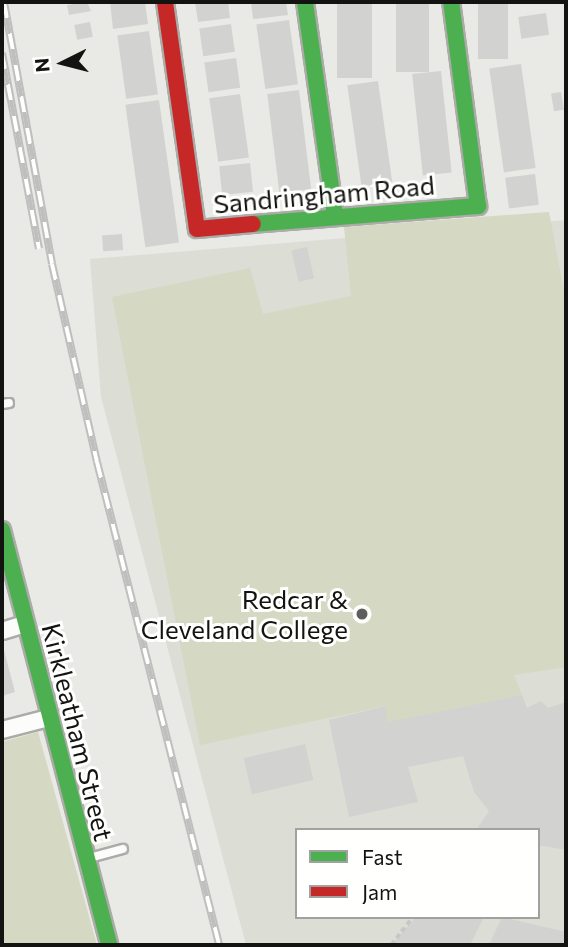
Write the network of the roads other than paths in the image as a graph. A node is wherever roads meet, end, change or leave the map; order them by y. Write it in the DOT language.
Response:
graph roads {
  1 [pos="165,2"];
  2 [pos="306,2"];
  3 [pos="451,2"];
  4 [pos="335,216"];
  5 [pos="2,530"];
  6 [pos="25,624"];
  7 [pos="2,631"];
  8 [pos="48,718"];
  9 [pos="2,730"];
  10 [pos="123,849"];
  11 [pos="86,858"];
  12 [pos="109,945"];
  1 -- 4 [label="street, Sandringham Road"];
  2 -- 4 [label="street"];
  3 -- 4 [label="street, Sandringham Road"];
  5 -- 6 [label="street, Kirkleatham Street"];
  6 -- 7 [label="street"];
  6 -- 8 [label="street, Kirkleatham Street"];
  8 -- 9 [label="street"];
  8 -- 11 [label="street, Kirkleatham Street"];
  10 -- 11 [label="lane"];
  11 -- 12 [label="street, Kirkleatham Street"];
}
